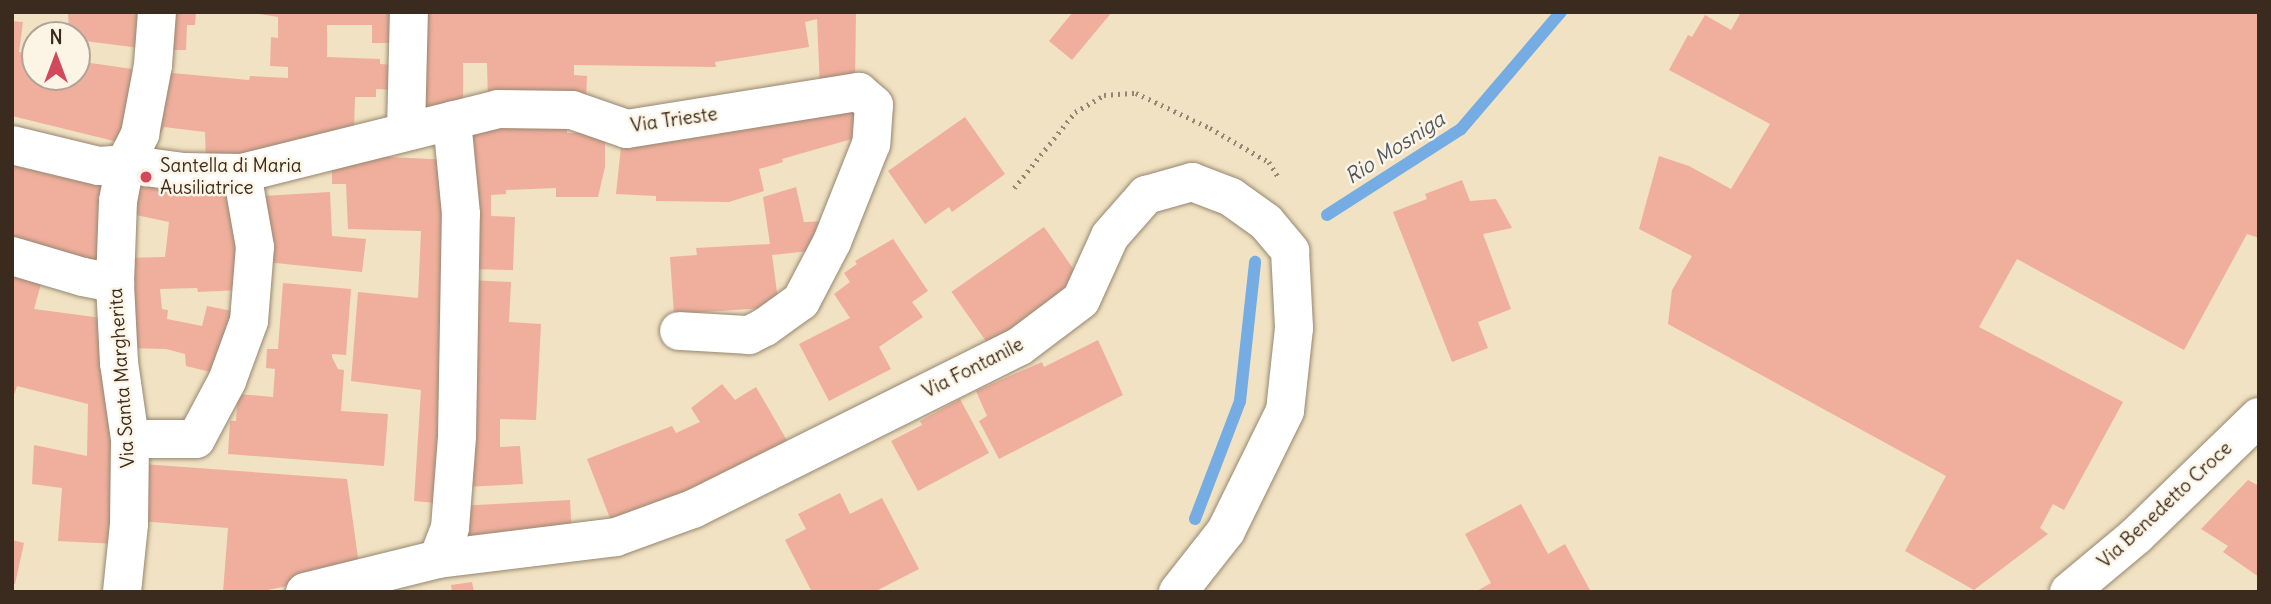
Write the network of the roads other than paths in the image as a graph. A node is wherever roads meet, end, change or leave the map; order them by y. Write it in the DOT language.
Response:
graph roads {
  1 [pos="157,12"];
  2 [pos="409,12"];
  3 [pos="452,120"];
  4 [pos="406,131"];
  5 [pos="12,145"];
  6 [pos="125,164"];
  7 [pos="242,173"];
  8 [pos="12,256"];
  9 [pos="115,283"];
  10 [pos="678,331"];
  11 [pos="2259,417"];
  12 [pos="130,439"];
  13 [pos="438,559"];
  14 [pos="122,592"];
  15 [pos="305,592"];
  16 [pos="1178,592"];
  17 [pos="2069,592"];
  1 -- 6 [label="street, Via Santa Margherita"];
  2 -- 4 [label="street"];
  3 -- 4 [label="street, Via Trieste"];
  3 -- 10 [label="street, Via Trieste"];
  3 -- 13 [label="street"];
  4 -- 7 [label="street, Via Trieste"];
  5 -- 6 [label="street, Via Trieste"];
  6 -- 7 [label="street, Via Trieste"];
  6 -- 9 [label="street, Via Santa Margherita"];
  7 -- 12 [label="street"];
  8 -- 9 [label="street"];
  9 -- 12 [label="street, Via Santa Margherita"];
  11 -- 17 [label="street, Via Benedetto Croce"];
  12 -- 14 [label="street, Via Santa Margherita"];
  13 -- 15 [label="street, Via Fontanile"];
  13 -- 16 [label="street, Via Fontanile"];
}
